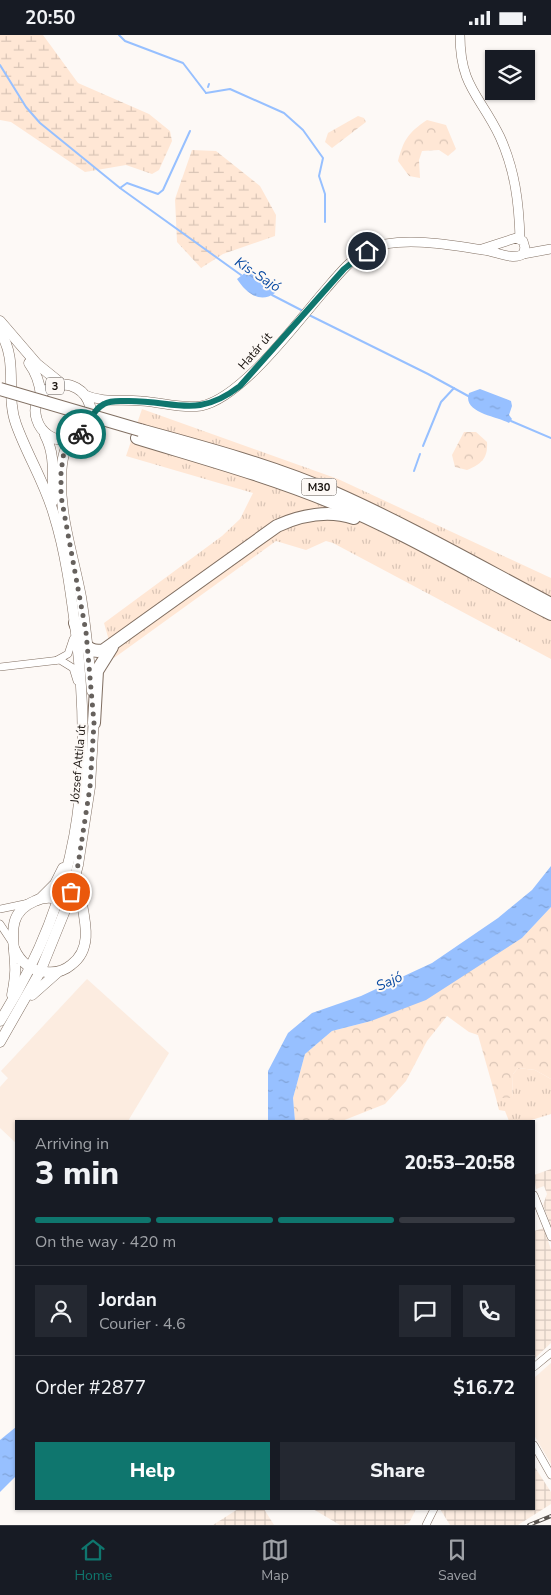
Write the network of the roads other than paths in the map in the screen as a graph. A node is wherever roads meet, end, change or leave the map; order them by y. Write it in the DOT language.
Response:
graph roads {
  1 [pos="460,35"];
  2 [pos="520,220"];
  3 [pos="508,241"];
  4 [pos="522,241"];
  5 [pos="482,249"];
  6 [pos="551,249"];
  7 [pos="540,251"];
  8 [pos="523,254"];
  9 [pos="509,255"];
  10 [pos="0,321"];
  11 [pos="0,328"];
  12 [pos="0,332"];
  13 [pos="63,385"];
  14 [pos="0,389"];
  15 [pos="85,395"];
  16 [pos="41,396"];
  17 [pos="0,398"];
  18 [pos="110,401"];
  19 [pos="89,422"];
  20 [pos="44,433"];
  21 [pos="138,434"];
  22 [pos="71,439"];
  23 [pos="54,514"];
  24 [pos="397,533"];
  25 [pos="70,591"];
  26 [pos="551,604"];
  27 [pos="551,615"];
  28 [pos="75,623"];
  29 [pos="117,642"];
  30 [pos="88,648"];
  31 [pos="57,660"];
  32 [pos="0,667"];
  33 [pos="89,724"];
  34 [pos="75,831"];
  35 [pos="78,865"];
  36 [pos="35,901"];
  37 [pos="64,901"];
  38 [pos="0,909"];
  39 [pos="84,920"];
  40 [pos="0,924"];
  41 [pos="13,945"];
  42 [pos="30,967"];
  43 [pos="59,971"];
  44 [pos="40,972"];
  45 [pos="10,1005"];
  46 [pos="19,1012"];
  47 [pos="0,1021"];
  48 [pos="0,1042"];
  49 [pos="535,1197"];
  50 [pos="551,1237"];
  51 [pos="551,1353"];
  52 [pos="535,1366"];
  53 [pos="535,1447"];
  54 [pos="551,1475"];
  55 [pos="434,1510"];
  56 [pos="426,1525"];
  1 -- 2 [label="main road"];
  2 -- 3 [label="main road"];
  2 -- 4 [label="main road"];
  3 -- 4 [label="main road"];
  3 -- 5 [label="main road"];
  3 -- 9 [label="main road"];
  4 -- 7 [label="main road"];
  4 -- 8 [label="main road"];
  5 -- 9 [label="main road"];
  5 -- 18 [label="main road, Határ út"];
  6 -- 7 [label="main road"];
  7 -- 8 [label="main road"];
  8 -- 9 [label="main road"];
  10 -- 13 [label="main road, 3"];
  11 -- 16 [label="main road, 3"];
  12 -- 23 [label="main road"];
  13 -- 15 [label="main road, 3"];
  13 -- 16 [label="main road, 3"];
  14 -- 21 [label="highway, M30, bridge"];
  15 -- 18 [label="main road, Határ út"];
  15 -- 19 [label="main road"];
  16 -- 20 [label="main road, 3"];
  17 -- 21 [label="highway, M30"];
  18 -- 19 [label="main road"];
  19 -- 22 [label="main road, 3"];
  20 -- 22 [label="main road"];
  20 -- 23 [label="main road, 3"];
  21 -- 24 [label="highway, M30"];
  21 -- 26 [label="highway, M30"];
  22 -- 30 [label="main road, József Attila út / 3"];
  23 -- 25 [label="main road, József Attila út / 3"];
  24 -- 27 [label="highway, M30"];
  24 -- 29 [label="highway"];
  25 -- 28 [label="main road, József Attila út / 3"];
  25 -- 31 [label="street"];
  28 -- 30 [label="highway"];
  28 -- 33 [label="main road, József Attila út / 3"];
  29 -- 30 [label="highway"];
  29 -- 33 [label="highway"];
  30 -- 33 [label="main road, József Attila út / 3"];
  31 -- 32 [label="street"];
  31 -- 33 [label="street"];
  33 -- 34 [label="main road, József Attila út / 3"];
  33 -- 35 [label="main road, József Attila út / 3"];
  34 -- 36 [label="main road"];
  34 -- 37 [label="main road, József Attila út / 3"];
  35 -- 37 [label="main road, József Attila út / 3"];
  35 -- 39 [label="main road"];
  36 -- 37 [label="main road"];
  36 -- 38 [label="street"];
  36 -- 41 [label="main road"];
  37 -- 39 [label="main road"];
  37 -- 42 [label="main road, József Attila út / 3"];
  37 -- 44 [label="main road, József Attila út / 3"];
  39 -- 43 [label="main road"];
  40 -- 41 [label="street"];
  41 -- 42 [label="main road"];
  41 -- 45 [label="main road"];
  42 -- 44 [label="main road"];
  42 -- 45 [label="main road, József Attila út / 3"];
  43 -- 44 [label="main road"];
  43 -- 46 [label="main road"];
  44 -- 46 [label="main road, József Attila út / 3"];
  45 -- 47 [label="main road, József Attila út / 3"];
  46 -- 48 [label="main road, József Attila út / 3"];
  49 -- 50 [label="street"];
  51 -- 52 [label="street"];
  53 -- 54 [label="street"];
  55 -- 56 [label="street"];
}
